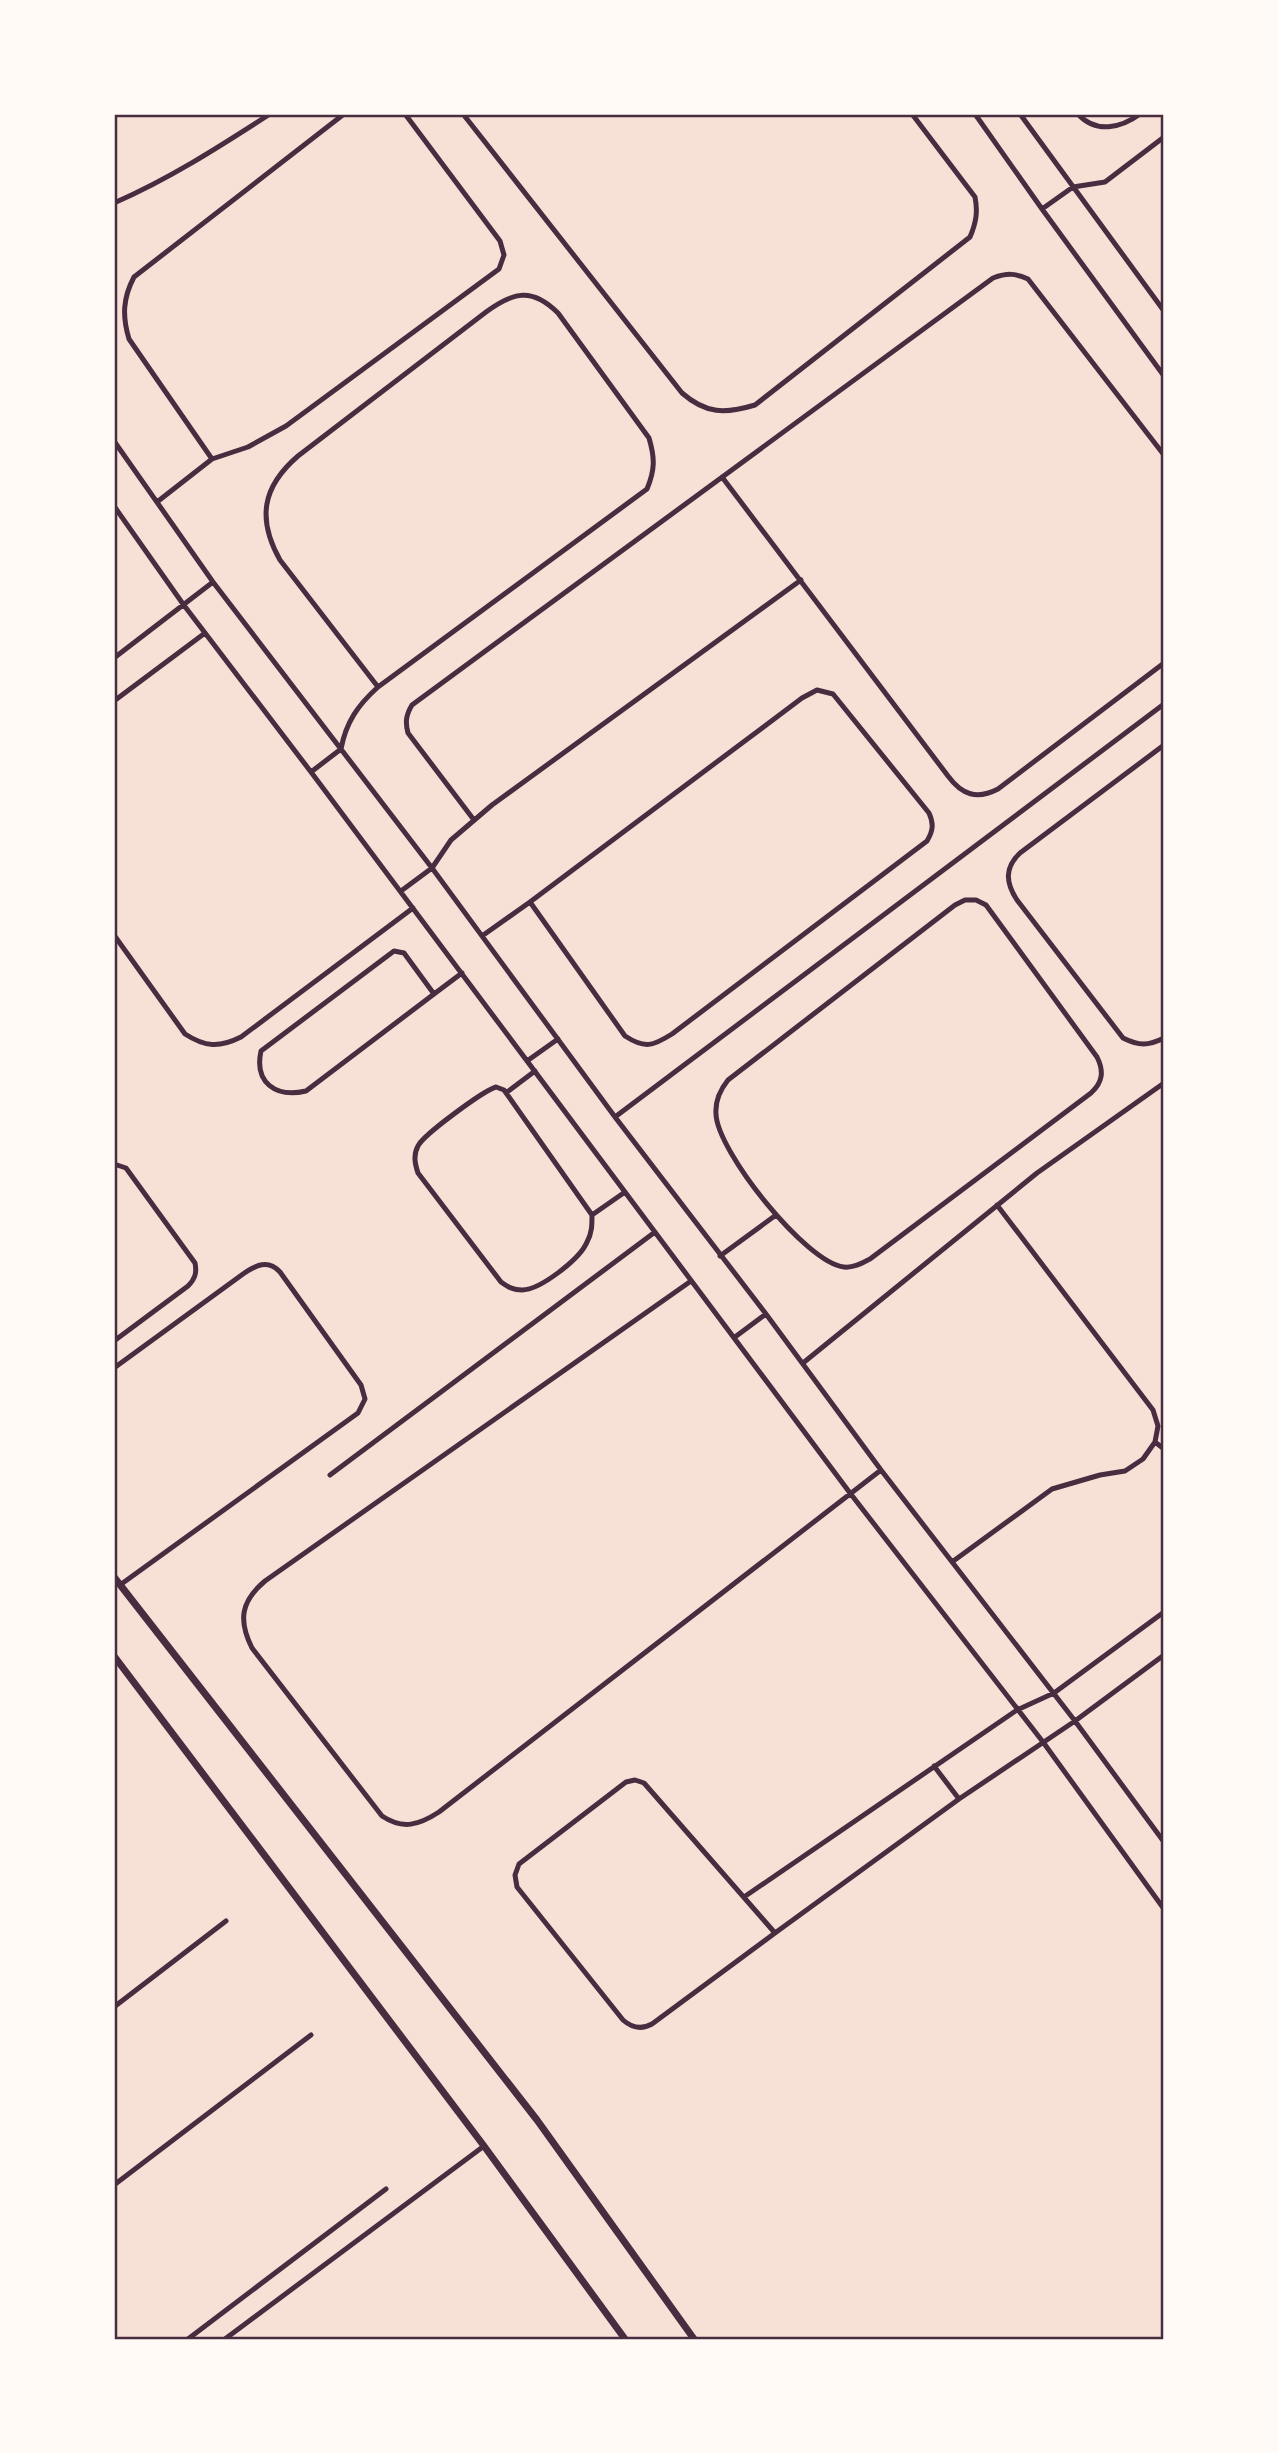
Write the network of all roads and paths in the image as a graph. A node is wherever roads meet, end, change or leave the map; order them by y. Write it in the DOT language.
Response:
graph roads {
  1 [pos="270,114"];
  2 [pos="344,114"];
  3 [pos="405,114"];
  4 [pos="463,114"];
  5 [pos="912,114"];
  6 [pos="975,114"];
  7 [pos="1020,114"];
  8 [pos="1079,114"];
  9 [pos="1140,114"];
  10 [pos="1164,137"];
  11 [pos="1073,187"];
  12 [pos="114,203"];
  13 [pos="1042,209"];
  14 [pos="1164,311"];
  15 [pos="1164,376"];
  16 [pos="114,441"];
  17 [pos="1164,455"];
  18 [pos="212,459"];
  19 [pos="722,477"];
  20 [pos="157,502"];
  21 [pos="114,506"];
  22 [pos="801,580"];
  23 [pos="213,582"];
  24 [pos="183,604"];
  25 [pos="205,633"];
  26 [pos="114,658"];
  27 [pos="1164,663"];
  28 [pos="378,687"];
  29 [pos="114,701"];
  30 [pos="1164,704"];
  31 [pos="1164,745"];
  32 [pos="341,749"];
  33 [pos="312,772"];
  34 [pos="474,820"];
  35 [pos="432,868"];
  36 [pos="401,891"];
  37 [pos="530,902"];
  38 [pos="413,908"];
  39 [pos="114,935"];
  40 [pos="482,936"];
  41 [pos="461,973"];
  42 [pos="434,994"];
  43 [pos="1164,1038"];
  44 [pos="558,1039"];
  45 [pos="527,1061"];
  46 [pos="535,1071"];
  47 [pos="1164,1083"];
  48 [pos="506,1093"];
  49 [pos="615,1117"];
  50 [pos="114,1164"];
  51 [pos="625,1192"];
  52 [pos="997,1205"];
  53 [pos="592,1215"];
  54 [pos="776,1215"];
  55 [pos="655,1232"];
  56 [pos="720,1256"];
  57 [pos="691,1281"];
  58 [pos="766,1314"];
  59 [pos="735,1337"];
  60 [pos="114,1341"];
  61 [pos="803,1363"];
  62 [pos="114,1368"];
  63 [pos="1155,1442"];
  64 [pos="1164,1449"];
  65 [pos="881,1470"];
  66 [pos="330,1475"];
  67 [pos="850,1493"];
  68 [pos="952,1562"];
  69 [pos="114,1577"];
  70 [pos="120,1585"];
  71 [pos="1164,1612"];
  72 [pos="1164,1655"];
  73 [pos="114,1656"];
  74 [pos="1054,1693"];
  75 [pos="1017,1710"];
  76 [pos="1075,1721"];
  77 [pos="1043,1742"];
  78 [pos="934,1766"];
  79 [pos="959,1799"];
  80 [pos="1164,1842"];
  81 [pos="744,1897"];
  82 [pos="1164,1909"];
  83 [pos="226,1922"];
  84 [pos="775,1933"];
  85 [pos="114,2007"];
  86 [pos="312,2035"];
  87 [pos="484,2146"];
  88 [pos="114,2185"];
  89 [pos="386,2189"];
  90 [pos="188,2339"];
  91 [pos="225,2339"];
  92 [pos="625,2339"];
  93 [pos="694,2339"];
  1 -- 12 [label="lane"];
  2 -- 18 [label="lane"];
  3 -- 18 [label="lane"];
  4 -- 5 [label="lane"];
  6 -- 13 [label="lane"];
  7 -- 11 [label="lane"];
  8 -- 9 [label="lane"];
  10 -- 11 [label="lane"];
  11 -- 13 [label="lane"];
  11 -- 14 [label="lane"];
  13 -- 15 [label="lane"];
  16 -- 20 [label="lane"];
  17 -- 19 [label="lane"];
  18 -- 20 [label="lane"];
  19 -- 22 [label="lane"];
  19 -- 34 [label="lane"];
  20 -- 23 [label="lane"];
  21 -- 24 [label="lane"];
  22 -- 27 [label="lane"];
  22 -- 34 [label="lane"];
  23 -- 24 [label="lane"];
  23 -- 32 [label="lane"];
  24 -- 25 [label="lane"];
  24 -- 26 [label="lane"];
  25 -- 29 [label="lane"];
  25 -- 33 [label="lane"];
  28 -- 28 [label="lane"];
  28 -- 32 [label="lane"];
  30 -- 49 [label="lane"];
  31 -- 43 [label="lane"];
  32 -- 33 [label="lane"];
  32 -- 35 [label="lane"];
  33 -- 36 [label="lane"];
  34 -- 35 [label="lane"];
  35 -- 36 [label="lane"];
  35 -- 40 [label="lane"];
  36 -- 38 [label="lane"];
  37 -- 37 [label="lane"];
  37 -- 40 [label="lane"];
  38 -- 39 [label="lane"];
  38 -- 41 [label="lane"];
  40 -- 44 [label="lane"];
  41 -- 42 [label="lane"];
  41 -- 45 [label="lane"];
  42 -- 42 [label="lane"];
  44 -- 45 [label="lane"];
  44 -- 49 [label="lane"];
  45 -- 46 [label="lane"];
  46 -- 48 [label="lane"];
  46 -- 51 [label="lane"];
  47 -- 52 [label="lane"];
  48 -- 53 [label="lane"];
  48 -- 53 [label="lane"];
  49 -- 56 [label="lane"];
  50 -- 60 [label="lane"];
  51 -- 53 [label="lane"];
  51 -- 55 [label="lane"];
  52 -- 61 [label="lane"];
  52 -- 63 [label="lane"];
  54 -- 54 [label="lane"];
  54 -- 56 [label="lane"];
  55 -- 57 [label="lane"];
  55 -- 66 [label="lane"];
  56 -- 58 [label="lane"];
  57 -- 59 [label="lane"];
  57 -- 67 [label="lane"];
  58 -- 59 [label="lane"];
  58 -- 61 [label="lane"];
  59 -- 67 [label="lane"];
  61 -- 65 [label="lane"];
  62 -- 70 [label="lane"];
  63 -- 64 [label="lane"];
  63 -- 68 [label="lane"];
  65 -- 67 [label="lane"];
  65 -- 68 [label="lane"];
  67 -- 75 [label="lane"];
  68 -- 74 [label="lane"];
  69 -- 70 [label="street"];
  70 -- 93 [label="street"];
  71 -- 74 [label="lane"];
  72 -- 76 [label="lane"];
  73 -- 87 [label="street"];
  74 -- 75 [label="lane"];
  74 -- 76 [label="lane"];
  75 -- 77 [label="lane"];
  75 -- 78 [label="lane"];
  76 -- 77 [label="lane"];
  76 -- 80 [label="lane"];
  77 -- 79 [label="lane"];
  77 -- 82 [label="lane"];
  78 -- 79 [label="lane"];
  78 -- 81 [label="lane"];
  79 -- 84 [label="lane"];
  81 -- 84 [label="lane"];
  81 -- 84 [label="lane"];
  83 -- 85 [label="lane"];
  86 -- 88 [label="lane"];
  87 -- 91 [label="lane"];
  87 -- 92 [label="street"];
  89 -- 90 [label="lane"];
}
